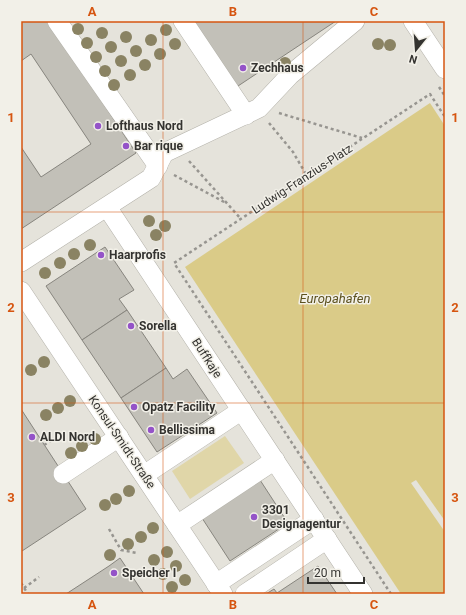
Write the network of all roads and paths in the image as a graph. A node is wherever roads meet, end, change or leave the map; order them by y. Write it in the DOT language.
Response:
graph roads {
  1 [pos="57,21"];
  2 [pos="183,21"];
  3 [pos="355,21"];
  4 [pos="413,21"];
  5 [pos="445,69"];
  6 [pos="273,111"];
  7 [pos="246,115"];
  8 [pos="445,117"];
  9 [pos="269,122"];
  10 [pos="362,138"];
  11 [pos="187,159"];
  12 [pos="164,169"];
  13 [pos="307,176"];
  14 [pos="229,205"];
  15 [pos="107,207"];
  16 [pos="241,218"];
  17 [pos="21,262"];
  18 [pos="174,263"];
  19 [pos="22,294"];
  20 [pos="242,410"];
  21 [pos="119,437"];
  22 [pos="51,441"];
  23 [pos="44,445"];
  24 [pos="275,460"];
  25 [pos="63,474"];
  26 [pos="144,475"];
  27 [pos="314,519"];
  28 [pos="177,525"];
  29 [pos="109,530"];
  30 [pos="327,539"];
  31 [pos="137,553"];
  32 [pos="39,577"];
  33 [pos="21,583"];
  34 [pos="24,588"];
  35 [pos="219,589"];
  36 [pos="28,594"];
  37 [pos="245,594"];
  38 [pos="363,594"];
  39 [pos="391,594"];
  1 -- 12 [label="street"];
  2 -- 7 [label="street"];
  3 -- 7 [label="street"];
  4 -- 5 [label="street"];
  6 -- 10 [label="path"];
  7 -- 12 [label="street"];
  8 -- 10 [label="path, Ludwig-Franzius-Platz"];
  9 -- 13 [label="path"];
  10 -- 13 [label="path, Ludwig-Franzius-Platz"];
  11 -- 14 [label="path"];
  12 -- 14 [label="path"];
  12 -- 15 [label="street"];
  13 -- 16 [label="path, Ludwig-Franzius-Platz"];
  14 -- 16 [label="path"];
  15 -- 17 [label="street"];
  15 -- 20 [label="street, Buffkaje"];
  16 -- 18 [label="path, Ludwig-Franzius-Platz"];
  18 -- 39 [label="path, Buffkaje"];
  19 -- 21 [label="street, Konsul-Smidt-Straße"];
  20 -- 24 [label="street, Buffkaje"];
  20 -- 26 [label="street"];
  21 -- 25 [label="street"];
  21 -- 26 [label="street, Konsul-Smidt-Straße"];
  22 -- 23 [label="path"];
  24 -- 27 [label="street, Buffkaje"];
  24 -- 28 [label="street"];
  26 -- 28 [label="street, Konsul-Smidt-Straße"];
  27 -- 30 [label="street, Buffkaje"];
  27 -- 35 [label="street"];
  28 -- 35 [label="street, Konsul-Smidt-Straße"];
  29 -- 31 [label="path"];
  30 -- 37 [label="street"];
  30 -- 38 [label="street, Buffkaje"];
  32 -- 34 [label="path"];
  33 -- 34 [label="path"];
  34 -- 36 [label="path"];
}
